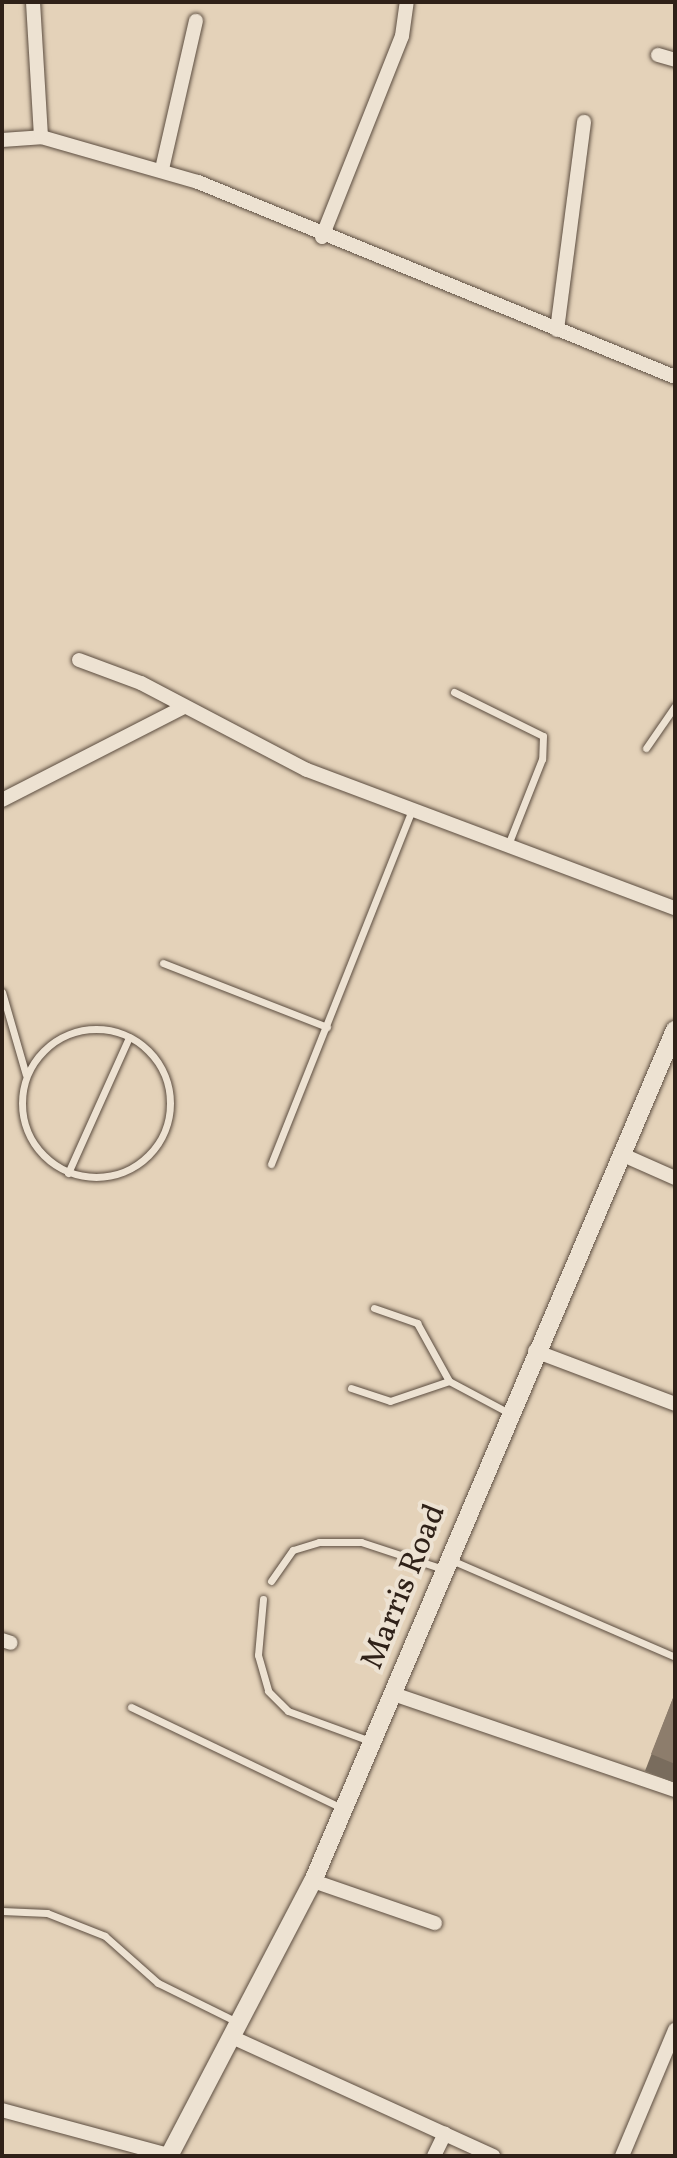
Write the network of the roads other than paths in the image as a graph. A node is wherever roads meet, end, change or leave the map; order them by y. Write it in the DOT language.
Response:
graph roads {
  1 [pos="33,2"];
  2 [pos="407,2"];
  3 [pos="196,21"];
  4 [pos="658,55"];
  5 [pos="675,60"];
  6 [pos="584,122"];
  7 [pos="41,137"];
  8 [pos="2,140"];
  9 [pos="162,169"];
  10 [pos="322,237"];
  11 [pos="557,330"];
  12 [pos="675,377"];
  13 [pos="79,660"];
  14 [pos="454,692"];
  15 [pos="675,706"];
  16 [pos="182,708"];
  17 [pos="646,748"];
  18 [pos="2,800"];
  19 [pos="412,810"];
  20 [pos="508,847"];
  21 [pos="675,908"];
  22 [pos="163,963"];
  23 [pos="3,998"];
  24 [pos="327,1027"];
  25 [pos="675,1030"];
  26 [pos="129,1037"];
  27 [pos="26,1075"];
  28 [pos="623,1155"];
  29 [pos="271,1164"];
  30 [pos="68,1173"];
  31 [pos="675,1178"];
  32 [pos="374,1308"];
  33 [pos="535,1351"];
  34 [pos="449,1381"];
  35 [pos="351,1388"];
  36 [pos="675,1404"];
  37 [pos="509,1413"];
  38 [pos="447,1564"];
  39 [pos="271,1581"];
  40 [pos="263,1599"];
  41 [pos="675,1657"];
  42 [pos="393,1694"];
  43 [pos="131,1707"];
  44 [pos="371,1742"];
  45 [pos="675,1790"];
  46 [pos="344,1809"];
  47 [pos="313,1881"];
  48 [pos="2,1911"];
  49 [pos="435,1923"];
  50 [pos="675,2030"];
  51 [pos="238,2031"];
  52 [pos="2,2110"];
  53 [pos="445,2133"];
  54 [pos="169,2156"];
  55 [pos="434,2156"];
  56 [pos="493,2156"];
  57 [pos="622,2156"];
  1 -- 7 [label="street"];
  2 -- 10 [label="street"];
  3 -- 9 [label="street"];
  4 -- 5 [label="street"];
  6 -- 11 [label="street"];
  7 -- 8 [label="street"];
  7 -- 9 [label="street"];
  9 -- 10 [label="street"];
  10 -- 11 [label="street"];
  11 -- 12 [label="street"];
  13 -- 16 [label="street"];
  14 -- 20 [label="lane"];
  15 -- 17 [label="lane"];
  16 -- 18 [label="street"];
  16 -- 19 [label="street"];
  19 -- 20 [label="street"];
  19 -- 24 [label="lane"];
  20 -- 21 [label="street"];
  22 -- 24 [label="lane"];
  23 -- 27 [label="lane"];
  24 -- 29 [label="lane"];
  25 -- 28 [label="street, Marris Road"];
  26 -- 27 [label="lane"];
  26 -- 30 [label="lane"];
  26 -- 30 [label="lane"];
  27 -- 30 [label="lane"];
  28 -- 31 [label="street"];
  28 -- 33 [label="street, Marris Road"];
  32 -- 34 [label="lane"];
  33 -- 36 [label="street"];
  33 -- 37 [label="street, Marris Road"];
  34 -- 35 [label="lane"];
  34 -- 37 [label="lane"];
  37 -- 38 [label="street, Marris Road"];
  38 -- 39 [label="lane"];
  38 -- 41 [label="lane"];
  38 -- 42 [label="street, Marris Road"];
  40 -- 44 [label="lane"];
  42 -- 44 [label="street, Marris Road"];
  42 -- 45 [label="street"];
  43 -- 46 [label="lane"];
  44 -- 46 [label="street, Marris Road"];
  46 -- 47 [label="street, Marris Road"];
  47 -- 49 [label="street"];
  47 -- 51 [label="street, Marris Road"];
  48 -- 51 [label="lane"];
  50 -- 57 [label="street"];
  51 -- 53 [label="street"];
  51 -- 54 [label="street, Marris Road"];
  52 -- 54 [label="street"];
  53 -- 55 [label="street"];
  53 -- 56 [label="street"];
}
